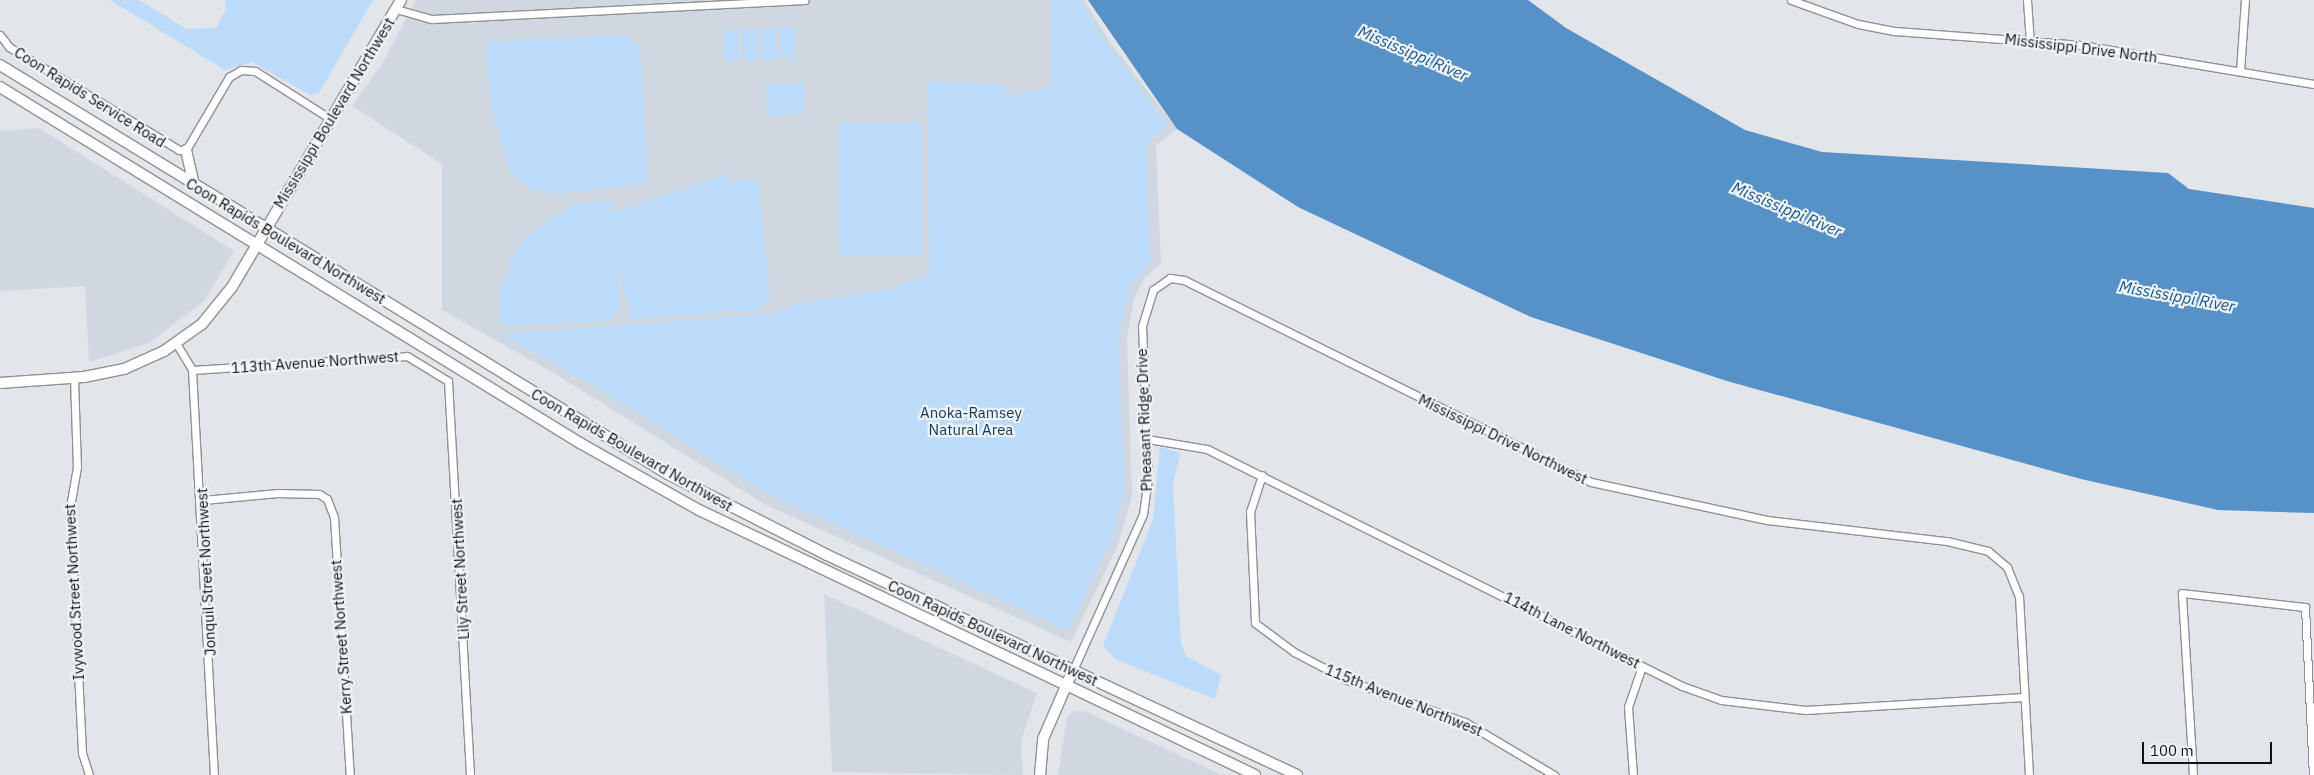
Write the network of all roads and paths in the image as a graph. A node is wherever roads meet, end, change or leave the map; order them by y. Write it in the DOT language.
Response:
graph roads {
  1 [pos="805,0"];
  2 [pos="1791,0"];
  3 [pos="2027,0"];
  4 [pos="2245,0"];
  5 [pos="711,2"];
  6 [pos="399,4"];
  7 [pos="0,35"];
  8 [pos="2030,39"];
  9 [pos="0,65"];
  10 [pos="2240,71"];
  11 [pos="2314,84"];
  12 [pos="0,87"];
  13 [pos="329,118"];
  14 [pos="186,150"];
  15 [pos="194,186"];
  16 [pos="265,228"];
  17 [pos="257,244"];
  18 [pos="1184,280"];
  19 [pos="176,343"];
  20 [pos="192,370"];
  21 [pos="435,370"];
  22 [pos="74,378"];
  23 [pos="0,383"];
  24 [pos="1147,440"];
  25 [pos="1262,475"];
  26 [pos="203,500"];
  27 [pos="1642,666"];
  28 [pos="1073,670"];
  29 [pos="1065,687"];
  30 [pos="2024,698"];
  31 [pos="89,775"];
  32 [pos="214,775"];
  33 [pos="350,775"];
  34 [pos="470,775"];
  35 [pos="1040,775"];
  36 [pos="1255,775"];
  37 [pos="1297,775"];
  38 [pos="1554,775"];
  39 [pos="1633,775"];
  40 [pos="2029,775"];
  41 [pos="2193,775"];
  42 [pos="2314,775"];
  1 -- 5 [label="street"];
  2 -- 8 [label="street, Mississippi Drive North"];
  3 -- 8 [label="street"];
  4 -- 10 [label="street"];
  5 -- 6 [label="street"];
  6 -- 13 [label="main road, Mississippi Boulevard Northwest"];
  7 -- 14 [label="street, Coon Rapids Service Road"];
  8 -- 10 [label="street, Mississippi Drive North"];
  9 -- 15 [label="main road, Coon Rapids Boulevard Northwest"];
  10 -- 11 [label="street, Mississippi Drive North"];
  12 -- 17 [label="main road, Coon Rapids Boulevard Northwest"];
  13 -- 14 [label="street"];
  13 -- 16 [label="main road, Mississippi Boulevard Northwest"];
  14 -- 15 [label="main road"];
  15 -- 16 [label="main road, Coon Rapids Boulevard Northwest"];
  16 -- 17 [label="main road, Mississippi Boulevard Northwest"];
  16 -- 28 [label="main road, Coon Rapids Boulevard Northwest"];
  17 -- 19 [label="main road, Mississippi Boulevard Northwest"];
  17 -- 29 [label="main road, Coon Rapids Boulevard Northwest"];
  18 -- 24 [label="street, Pheasant Ridge Drive"];
  18 -- 30 [label="street, Mississippi Drive Northwest"];
  19 -- 20 [label="street"];
  19 -- 22 [label="main road, Mississippi Boulevard Northwest"];
  20 -- 21 [label="street, 113th Avenue Northwest"];
  20 -- 26 [label="street, Jonquil Street Northwest"];
  21 -- 34 [label="street, Lily Street Northwest"];
  22 -- 23 [label="main road"];
  22 -- 31 [label="street, Ivywood Street Northwest"];
  24 -- 25 [label="street, 114th Lane Northwest"];
  24 -- 28 [label="street, Pheasant Ridge Drive"];
  25 -- 27 [label="street, 114th Lane Northwest"];
  25 -- 38 [label="street, 115th Avenue Northwest"];
  26 -- 32 [label="street, Jonquil Street Northwest"];
  26 -- 33 [label="street, Kerry Street Northwest"];
  27 -- 30 [label="street, 114th Lane Northwest"];
  27 -- 39 [label="street"];
  28 -- 29 [label="main road, Pheasant Ridge Drive"];
  28 -- 37 [label="main road, Coon Rapids Boulevard Northwest"];
  29 -- 35 [label="main road, Pheasant Ridge Drive"];
  29 -- 36 [label="main road, Coon Rapids Boulevard Northwest"];
  30 -- 40 [label="street"];
  41 -- 42 [label="street"];
}
